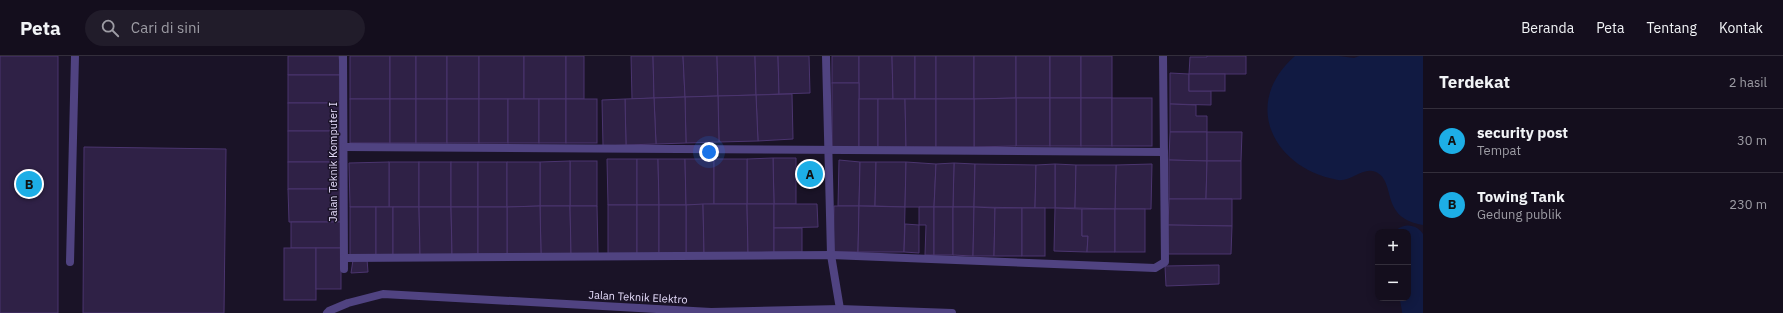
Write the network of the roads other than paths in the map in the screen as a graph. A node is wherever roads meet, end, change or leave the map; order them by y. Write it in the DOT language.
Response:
graph roads {
  1 [pos="75,56"];
  2 [pos="343,56"];
  3 [pos="826,56"];
  4 [pos="1163,56"];
  5 [pos="345,147"];
  6 [pos="829,150"];
  7 [pos="1164,152"];
  8 [pos="831,255"];
  9 [pos="344,258"];
  10 [pos="70,262"];
  11 [pos="344,269"];
  12 [pos="840,309"];
  13 [pos="711,312"];
  14 [pos="327,313"];
  15 [pos="952,313"];
  1 -- 10 [label="street"];
  2 -- 5 [label="street, Jalan Teknik Komputer I"];
  3 -- 6 [label="street"];
  4 -- 7 [label="street"];
  5 -- 6 [label="street"];
  5 -- 9 [label="street, Jalan Teknik Komputer I"];
  6 -- 7 [label="street"];
  6 -- 8 [label="street"];
  7 -- 8 [label="street"];
  8 -- 9 [label="street"];
  8 -- 12 [label="street"];
  9 -- 11 [label="street, Jalan Teknik Komputer I"];
  12 -- 13 [label="street, Jalan Teknik Elektro"];
  12 -- 15 [label="street, Jalan Teknik Elektro"];
  13 -- 14 [label="street, Jalan Teknik Elektro"];
}
